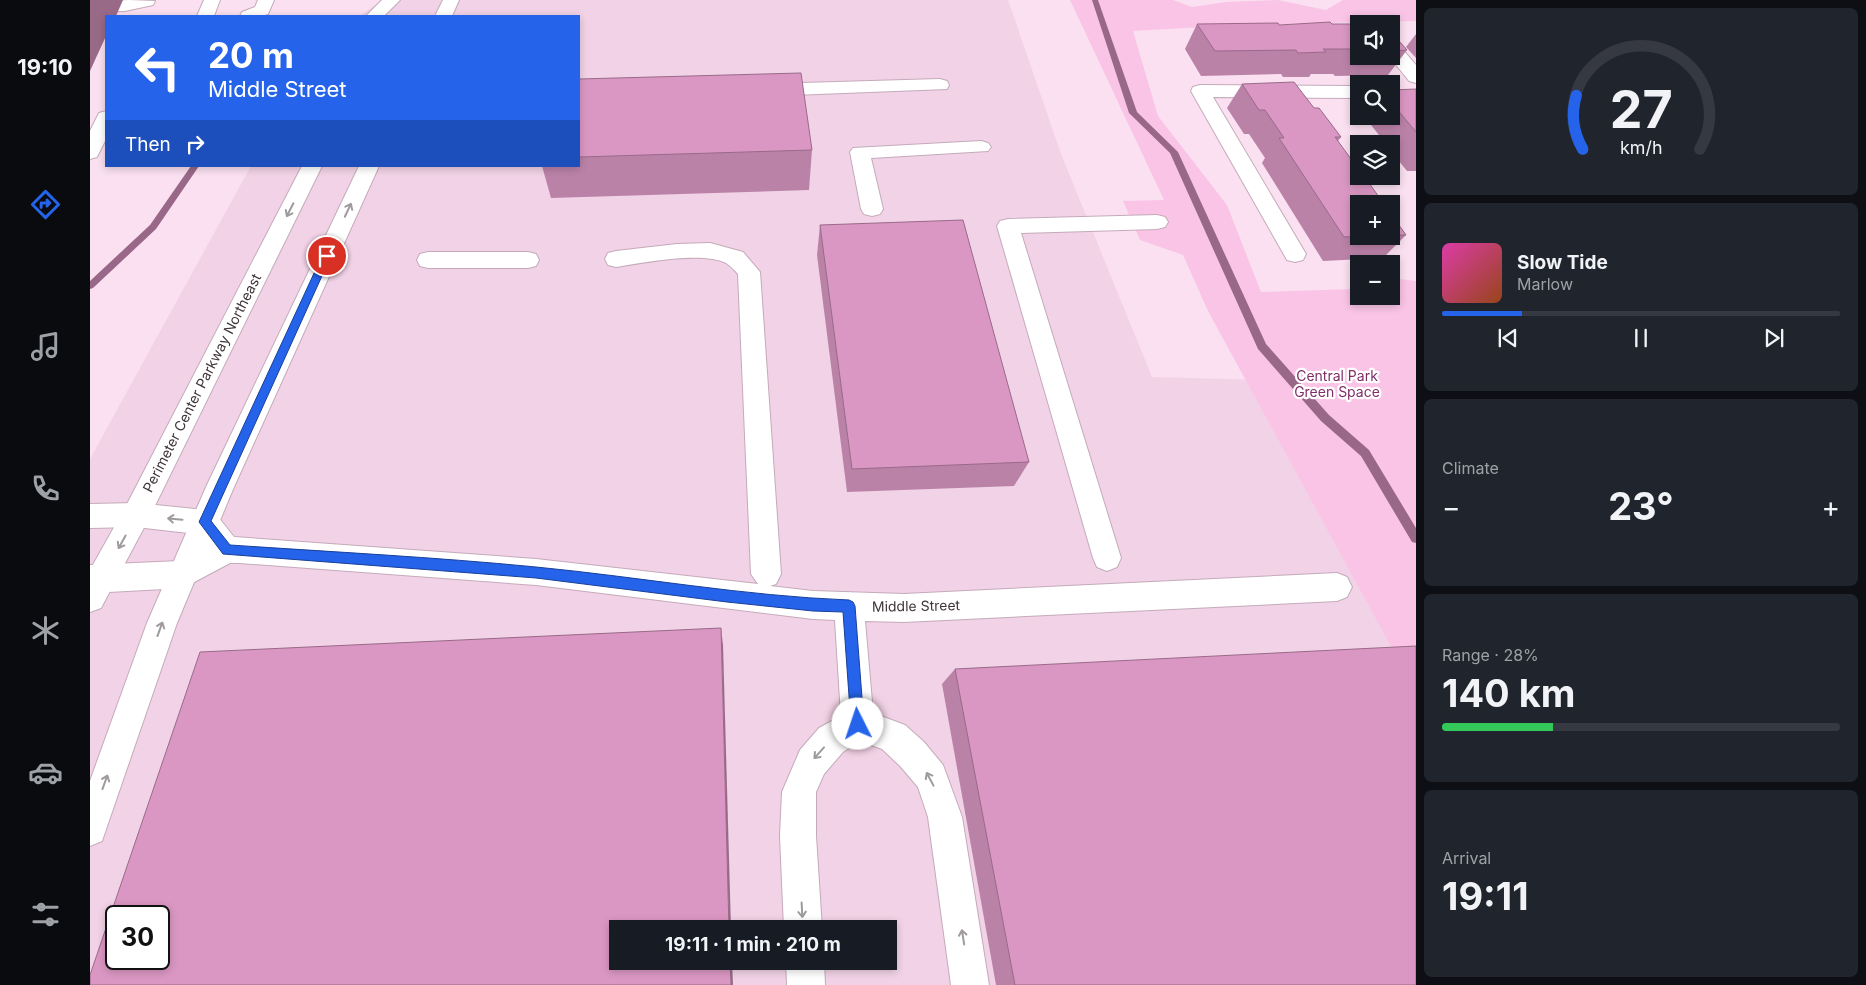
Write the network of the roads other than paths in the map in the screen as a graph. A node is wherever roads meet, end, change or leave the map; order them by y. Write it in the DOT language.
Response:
graph roads {
  1 [pos="212,0"];
  2 [pos="393,0"];
  3 [pos="451,0"];
  4 [pos="145,6"];
  5 [pos="90,7"];
  6 [pos="206,15"];
  7 [pos="375,15"];
  8 [pos="388,15"];
  9 [pos="444,15"];
  10 [pos="1400,63"];
  11 [pos="940,86"];
  12 [pos="1413,87"];
  13 [pos="745,90"];
  14 [pos="1350,92"];
  15 [pos="105,119"];
  16 [pos="981,147"];
  17 [pos="90,153"];
  18 [pos="311,167"];
  19 [pos="369,167"];
  20 [pos="872,209"];
  21 [pos="1157,222"];
  22 [pos="1295,254"];
  23 [pos="616,259"];
  24 [pos="428,260"];
  25 [pos="528,260"];
  26 [pos="136,515"];
  27 [pos="90,516"];
  28 [pos="205,522"];
  29 [pos="227,550"];
  30 [pos="1107,558"];
  31 [pos="183,574"];
  32 [pos="766,574"];
  33 [pos="94,585"];
  34 [pos="1337,587"];
  35 [pos="849,606"];
  36 [pos="858,724"];
  37 [pos="90,829"];
  38 [pos="803,920"];
  39 [pos="805,970"];
  40 [pos="806,985"];
  41 [pos="970,985"];
  1 -- 6 [label="street"];
  2 -- 7 [label="street"];
  2 -- 8 [label="street"];
  3 -- 9 [label="street"];
  4 -- 5 [label="street"];
  10 -- 12 [label="street"];
  11 -- 13 [label="street"];
  14 -- 22 [label="street"];
  15 -- 17 [label="street"];
  16 -- 20 [label="street"];
  18 -- 26 [label="street, Perimeter Center Parkway Northeast, one-way"];
  28 -- 19 [label="street, one-way"];
  21 -- 30 [label="street"];
  23 -- 32 [label="street"];
  24 -- 25 [label="street"];
  26 -- 27 [label="street"];
  28 -- 26 [label="street, one-way"];
  26 -- 33 [label="street, Perimeter Center Parkway Northeast, one-way"];
  28 -- 29 [label="street"];
  28 -- 31 [label="street"];
  29 -- 31 [label="street"];
  29 -- 35 [label="street, Middle Street"];
  31 -- 33 [label="street"];
  37 -- 31 [label="street, one-way"];
  34 -- 35 [label="street, Middle Street"];
  35 -- 36 [label="street"];
  36 -- 38 [label="street, one-way"];
  41 -- 36 [label="street, one-way"];
  39 -- 40 [label="street"];
}
